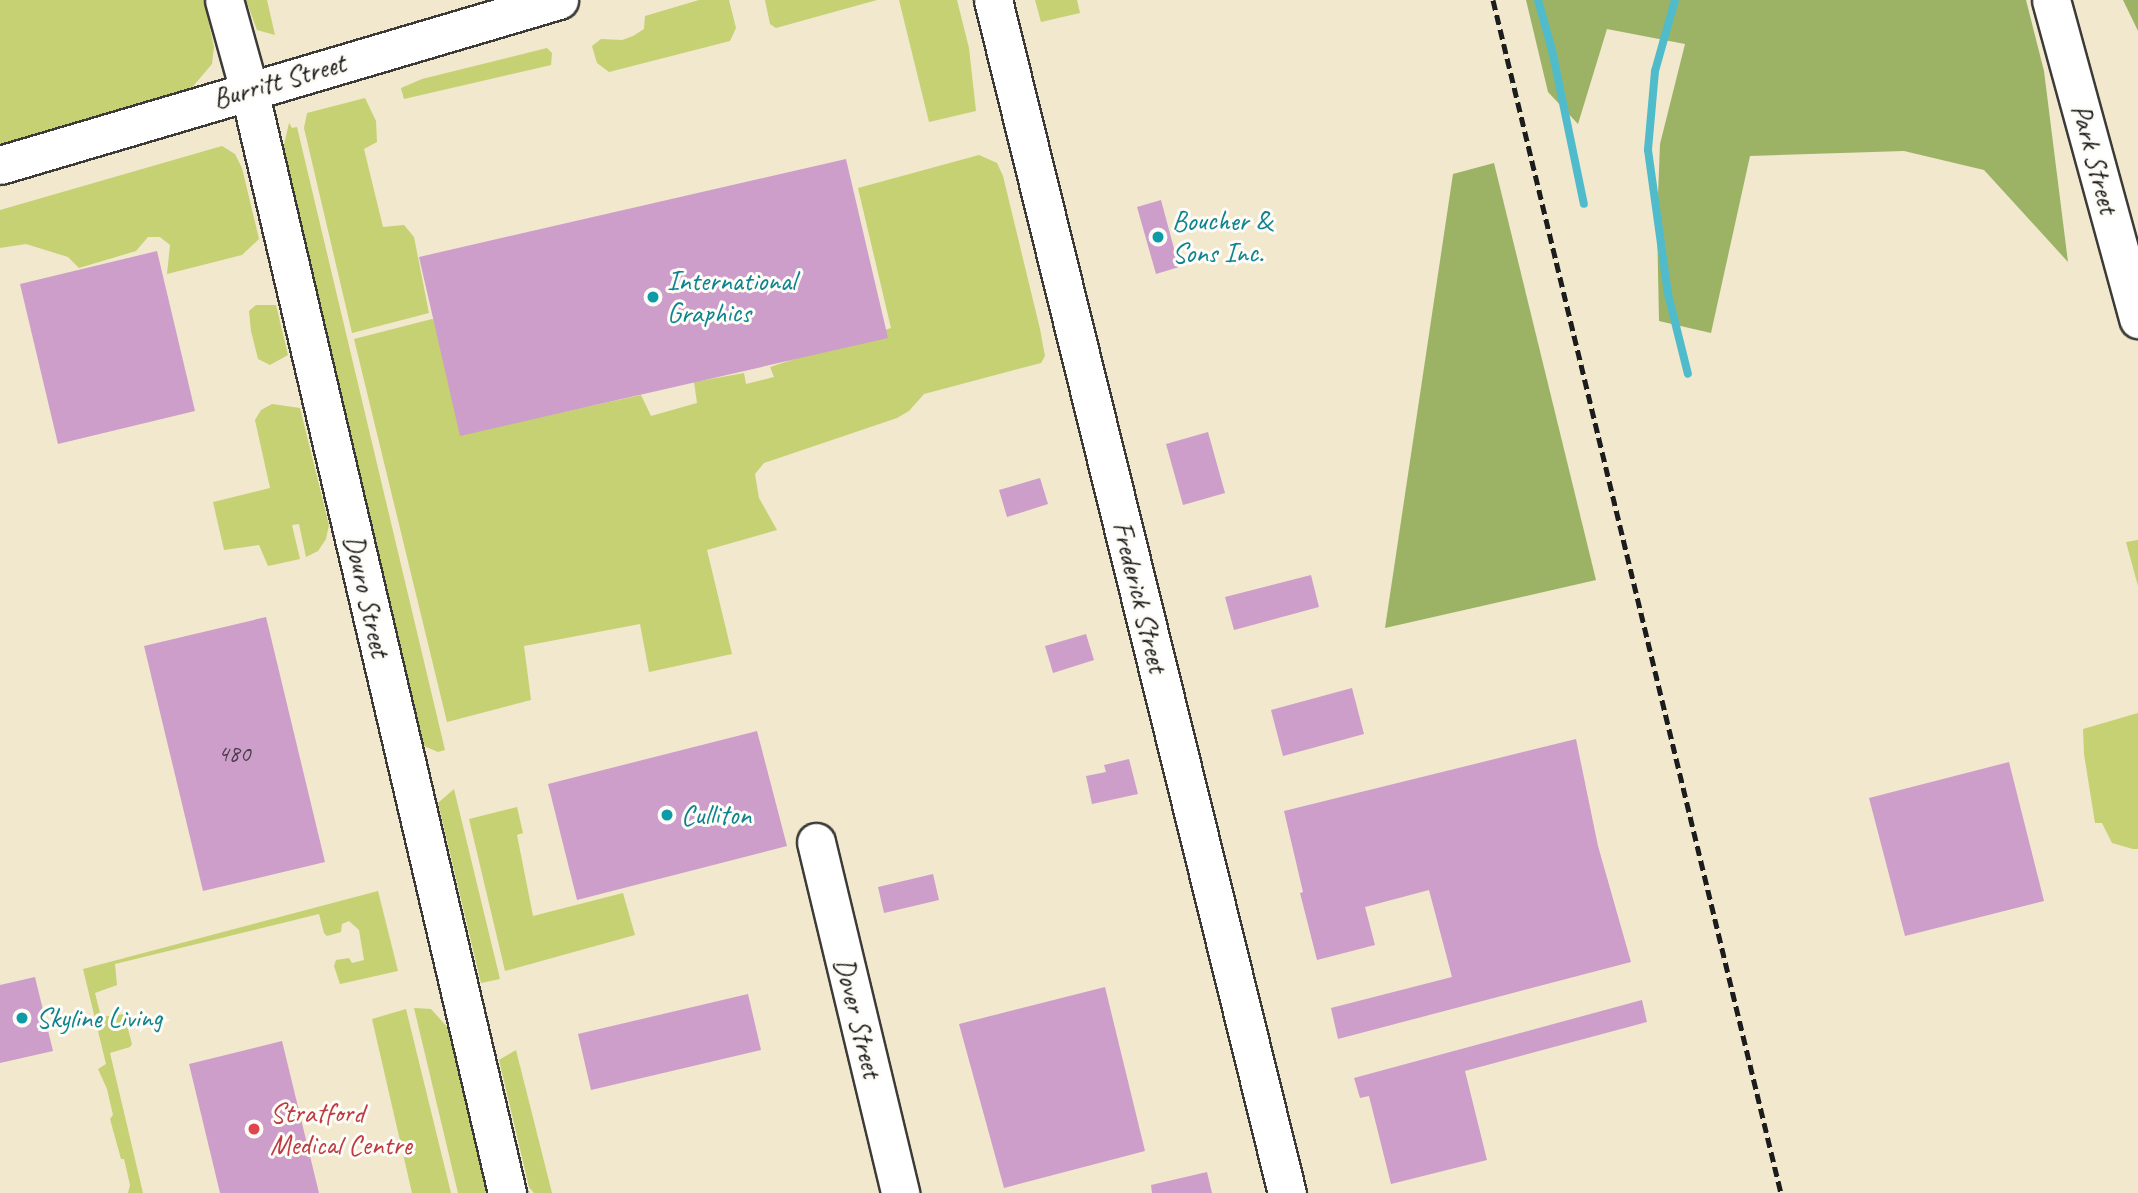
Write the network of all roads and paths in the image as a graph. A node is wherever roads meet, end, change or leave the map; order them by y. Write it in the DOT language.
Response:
graph roads {
  1 [pos="224,0"];
  2 [pos="559,0"];
  3 [pos="992,0"];
  4 [pos="2051,0"];
  5 [pos="249,90"];
  6 [pos="0,165"];
  7 [pos="2138,319"];
  8 [pos="816,842"];
  9 [pos="507,1193"];
  10 [pos="900,1193"];
  11 [pos="1287,1193"];
  1 -- 5 [label="street, Douro Street"];
  2 -- 5 [label="street, Burritt Street"];
  3 -- 11 [label="street, Frederick Street"];
  4 -- 7 [label="street, Park Street"];
  5 -- 6 [label="street, Burritt Street"];
  5 -- 9 [label="street, Douro Street"];
  8 -- 10 [label="street, Dover Street"];
}
